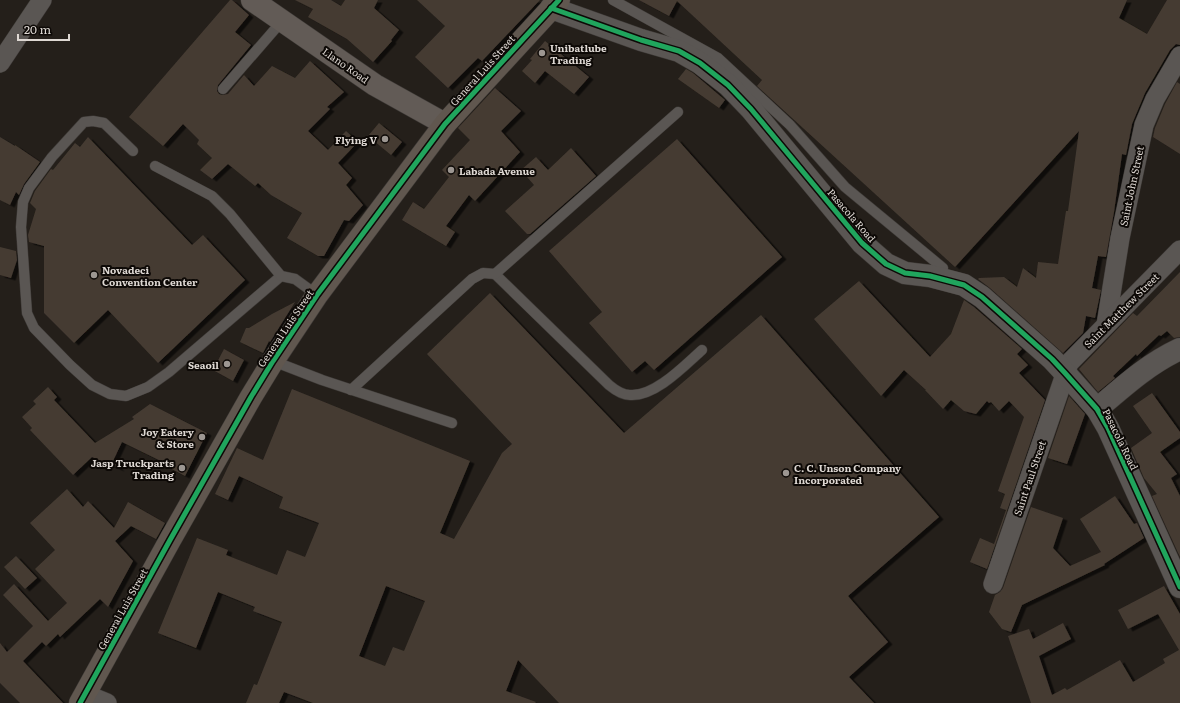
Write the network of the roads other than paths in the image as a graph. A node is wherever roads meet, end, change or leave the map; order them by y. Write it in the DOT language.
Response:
graph roads {
  1 [pos="42,0"];
  2 [pos="252,0"];
  3 [pos="613,0"];
  4 [pos="555,4"];
  5 [pos="282,21"];
  6 [pos="1180,56"];
  7 [pos="0,63"];
  8 [pos="223,89"];
  9 [pos="678,112"];
  10 [pos="445,124"];
  11 [pos="133,150"];
  12 [pos="155,166"];
  13 [pos="1180,250"];
  14 [pos="943,268"];
  15 [pos="495,274"];
  16 [pos="281,276"];
  17 [pos="317,296"];
  18 [pos="1106,325"];
  19 [pos="1180,349"];
  20 [pos="702,350"];
  21 [pos="273,361"];
  22 [pos="1065,373"];
  23 [pos="351,390"];
  24 [pos="1097,409"];
  25 [pos="452,423"];
  26 [pos="993,584"];
  27 [pos="1180,585"];
  28 [pos="82,698"];
  29 [pos="107,703"];
  1 -- 7 [label="street"];
  2 -- 5 [label="main road, Llano Road"];
  3 -- 14 [label="lane"];
  4 -- 10 [label="main road, General Luis Street"];
  4 -- 22 [label="street, Pasacola Road"];
  5 -- 8 [label="lane"];
  5 -- 10 [label="main road, Llano Road"];
  6 -- 18 [label="street, Saint John Street"];
  9 -- 15 [label="lane"];
  10 -- 17 [label="main road, General Luis Street"];
  11 -- 16 [label="lane"];
  12 -- 16 [label="lane"];
  13 -- 18 [label="street, Saint Matthew Street"];
  15 -- 20 [label="lane"];
  15 -- 23 [label="lane"];
  16 -- 17 [label="lane"];
  17 -- 21 [label="main road, General Luis Street"];
  18 -- 22 [label="street, Saint Matthew Street"];
  19 -- 24 [label="street"];
  21 -- 23 [label="lane"];
  21 -- 28 [label="main road, General Luis Street"];
  22 -- 24 [label="street, Pasacola Road"];
  22 -- 26 [label="street, Saint Paul Street"];
  23 -- 25 [label="lane"];
  24 -- 27 [label="street, Pasacola Road"];
  28 -- 29 [label="street"];
}
